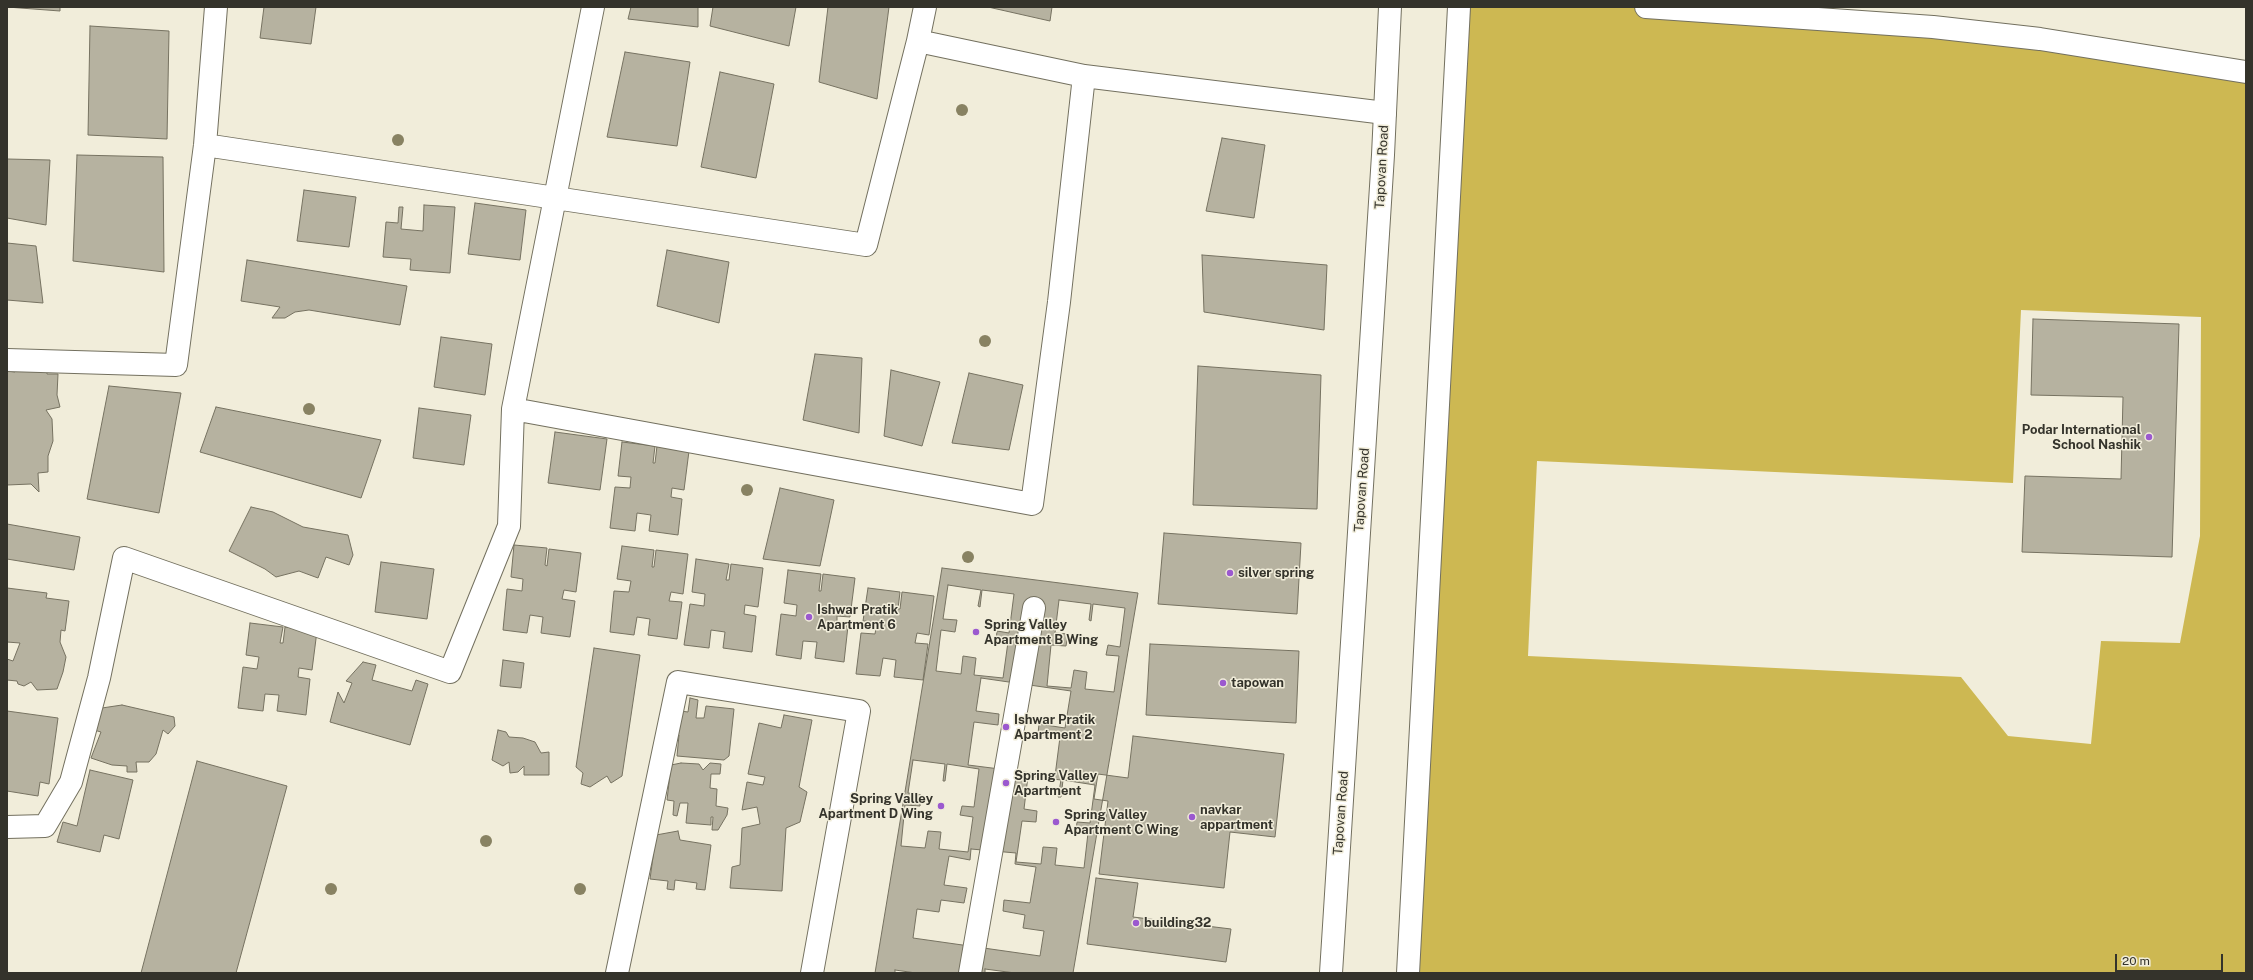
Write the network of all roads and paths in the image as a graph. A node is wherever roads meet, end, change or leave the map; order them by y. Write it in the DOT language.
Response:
graph roads {
  1 [pos="216,7"];
  2 [pos="594,7"];
  3 [pos="925,7"];
  4 [pos="1390,7"];
  5 [pos="1459,7"];
  6 [pos="1646,7"];
  7 [pos="918,41"];
  8 [pos="2246,72"];
  9 [pos="1084,76"];
  10 [pos="1385,113"];
  11 [pos="205,146"];
  12 [pos="556,197"];
  13 [pos="7,360"];
  14 [pos="513,409"];
  15 [pos="1034,608"];
  16 [pos="7,827"];
  17 [pos="619,973"];
  18 [pos="812,973"];
  19 [pos="970,973"];
  20 [pos="1331,973"];
  21 [pos="1408,973"];
  1 -- 11 [label="street"];
  2 -- 12 [label="street"];
  3 -- 7 [label="street"];
  4 -- 10 [label="street, Tapovan Road"];
  5 -- 21 [label="street"];
  6 -- 8 [label="street"];
  7 -- 9 [label="street"];
  7 -- 12 [label="street"];
  9 -- 10 [label="street"];
  9 -- 14 [label="street"];
  10 -- 20 [label="street, Tapovan Road"];
  11 -- 12 [label="street"];
  11 -- 13 [label="street"];
  12 -- 14 [label="street"];
  14 -- 16 [label="street"];
  15 -- 19 [label="street"];
  17 -- 18 [label="street"];
}
